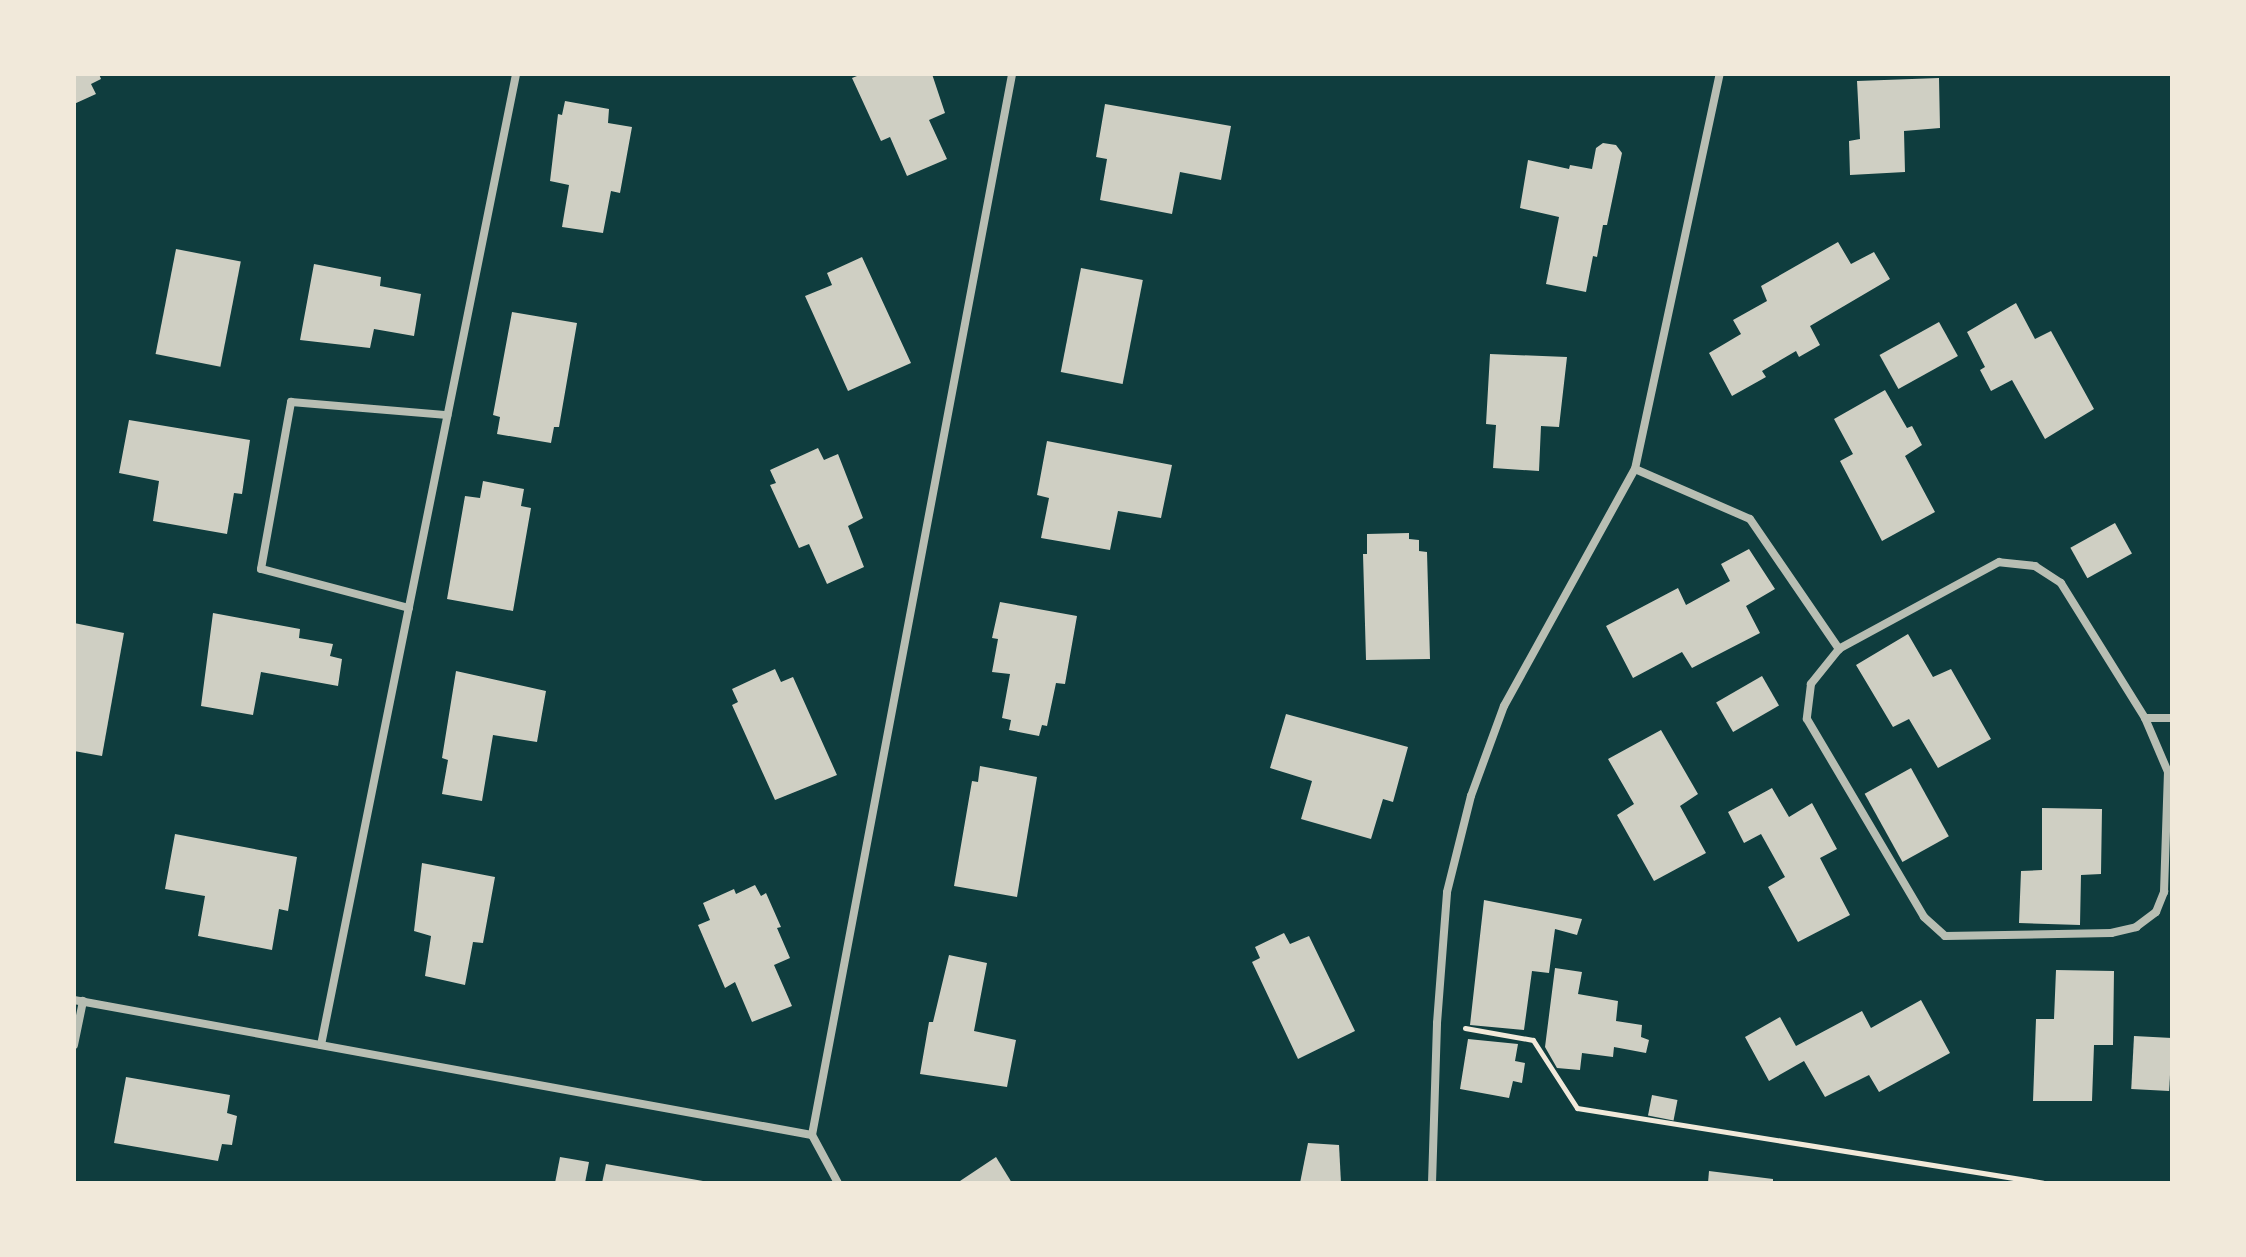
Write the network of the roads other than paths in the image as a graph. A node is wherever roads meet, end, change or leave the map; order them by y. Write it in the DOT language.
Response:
graph roads {
  1 [pos="516,74"];
  2 [pos="1012,74"];
  3 [pos="1720,74"];
  4 [pos="447,415"];
  5 [pos="1635,469"];
  6 [pos="409,608"];
  7 [pos="1839,649"];
  8 [pos="2145,718"];
  9 [pos="2172,718"];
  10 [pos="78,1000"];
  11 [pos="74,1045"];
  12 [pos="321,1045"];
  13 [pos="812,1135"];
  14 [pos="838,1183"];
  15 [pos="1432,1183"];
  1 -- 4 [label="street"];
  2 -- 13 [label="street"];
  3 -- 5 [label="street"];
  4 -- 6 [label="street"];
  4 -- 6 [label="street"];
  5 -- 7 [label="street"];
  5 -- 15 [label="street"];
  6 -- 12 [label="street"];
  7 -- 8 [label="street"];
  7 -- 8 [label="street"];
  8 -- 9 [label="street"];
  10 -- 11 [label="street"];
  10 -- 12 [label="street"];
  12 -- 13 [label="street"];
  13 -- 14 [label="street"];
}
